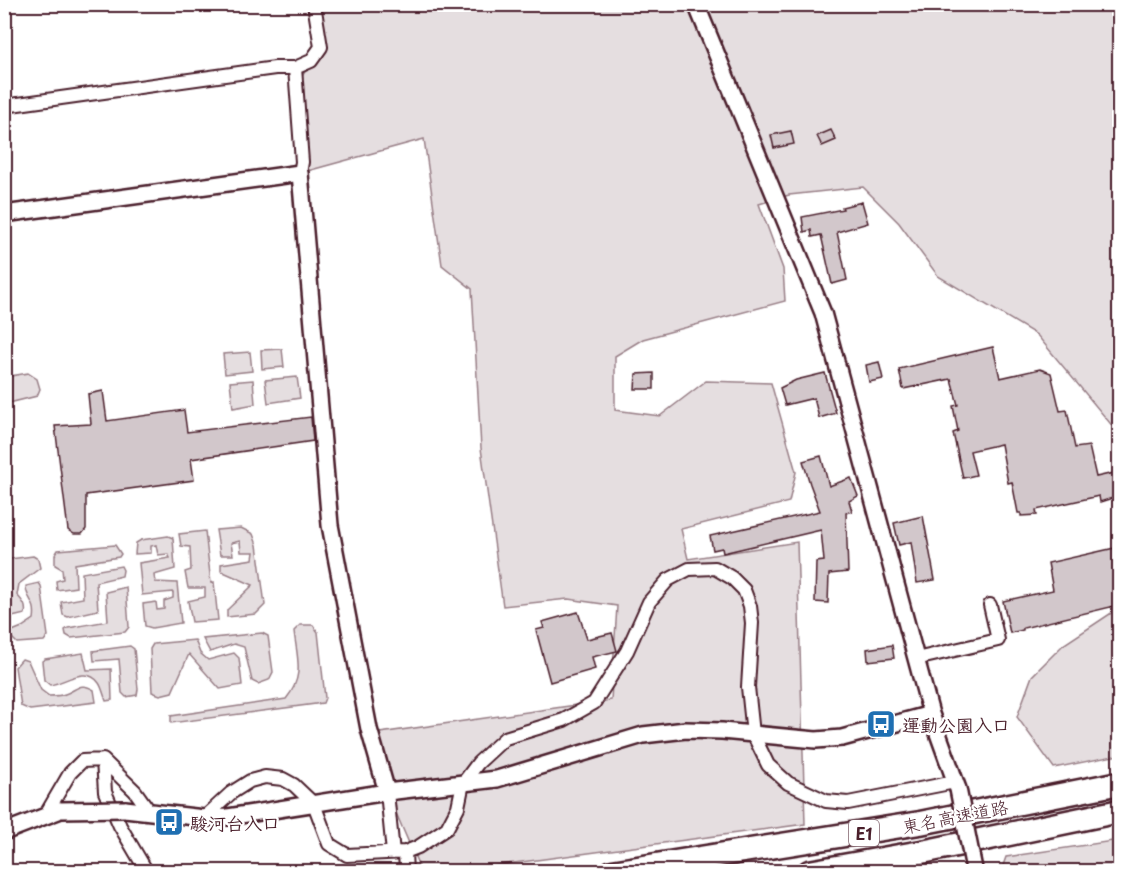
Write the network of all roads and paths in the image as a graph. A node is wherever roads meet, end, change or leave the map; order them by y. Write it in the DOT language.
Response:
graph roads {
  1 [pos="314,4"];
  2 [pos="696,4"];
  3 [pos="295,68"];
  4 [pos="4,106"];
  5 [pos="300,173"];
  6 [pos="4,214"];
  7 [pos="990,604"];
  8 [pos="916,659"];
  9 [pos="931,714"];
  10 [pos="753,734"];
  11 [pos="103,760"];
  12 [pos="463,783"];
  13 [pos="1117,784"];
  14 [pos="956,786"];
  15 [pos="387,792"];
  16 [pos="314,804"];
  17 [pos="54,812"];
  18 [pos="150,812"];
  19 [pos="1119,812"];
  20 [pos="204,818"];
  21 [pos="4,832"];
  22 [pos="402,859"];
  23 [pos="974,870"];
  24 [pos="147,872"];
  25 [pos="612,872"];
  26 [pos="809,872"];
  1 -- 3 [label="street"];
  2 -- 8 [label="street"];
  3 -- 4 [label="street"];
  3 -- 5 [label="street"];
  5 -- 6 [label="street"];
  5 -- 15 [label="street"];
  7 -- 8 [label="street"];
  8 -- 9 [label="street"];
  9 -- 10 [label="street"];
  9 -- 14 [label="street"];
  10 -- 12 [label="street"];
  10 -- 12 [label="street"];
  10 -- 14 [label="street"];
  11 -- 17 [label="street"];
  11 -- 18 [label="street"];
  11 -- 24 [label="street"];
  12 -- 15 [label="street"];
  12 -- 22 [label="street"];
  13 -- 25 [label="highway, 東名高速道路 / E1"];
  14 -- 23 [label="street, bridge"];
  15 -- 16 [label="street"];
  15 -- 22 [label="street"];
  16 -- 20 [label="street"];
  16 -- 20 [label="street"];
  16 -- 22 [label="street"];
  17 -- 18 [label="street, bridge"];
  17 -- 21 [label="street"];
  18 -- 20 [label="street"];
  19 -- 26 [label="highway, 東名高速道路 / E1"];
}
